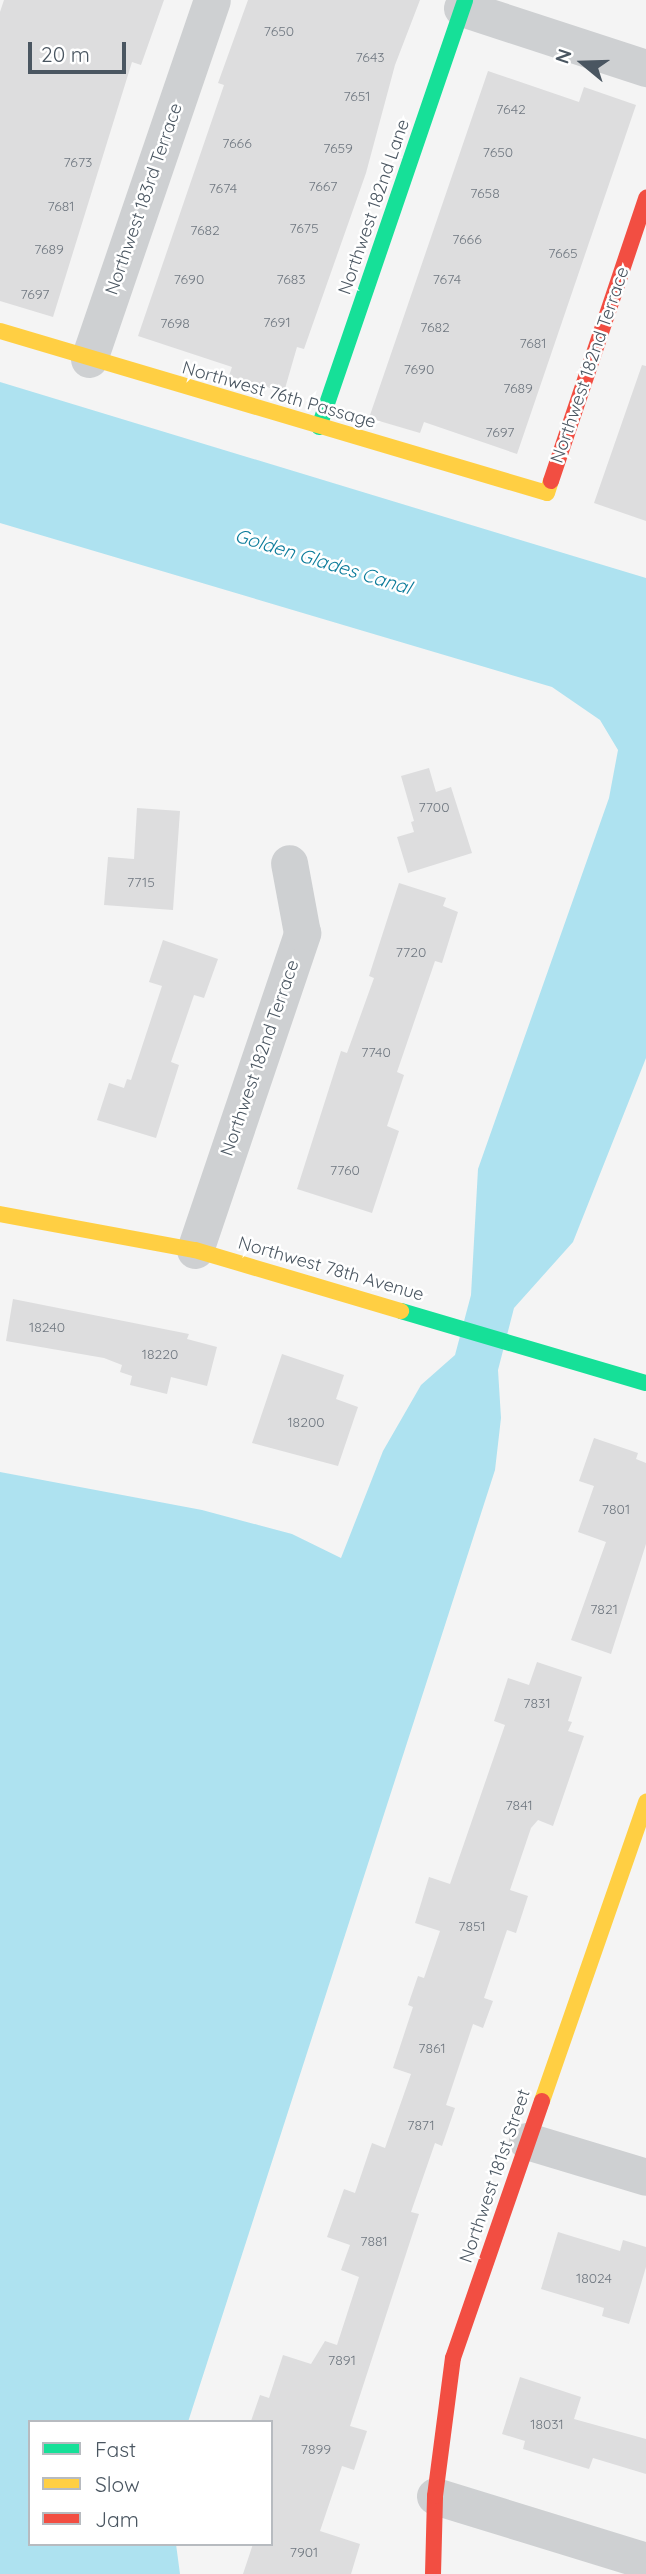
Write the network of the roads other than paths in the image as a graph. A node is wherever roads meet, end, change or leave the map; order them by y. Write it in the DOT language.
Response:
graph roads {
  1 [pos="212,0"];
  2 [pos="463,4"];
  3 [pos="646,68"];
  4 [pos="646,198"];
  5 [pos="0,331"];
  6 [pos="89,359"];
  7 [pos="319,427"];
  8 [pos="547,493"];
  9 [pos="289,863"];
  10 [pos="0,1214"];
  11 [pos="194,1250"];
  12 [pos="646,1382"];
  13 [pos="646,1802"];
  14 [pos="527,2141"];
  15 [pos="646,2178"];
  16 [pos="435,2497"];
  17 [pos="646,2561"];
  18 [pos="433,2574"];
  1 -- 6 [label="street, Northwest 183rd Terrace"];
  2 -- 3 [label="street"];
  2 -- 7 [label="street, Northwest 182nd Lane"];
  4 -- 8 [label="street, Northwest 182nd Terrace"];
  5 -- 6 [label="street, Northwest 76th Passage"];
  6 -- 7 [label="street, Northwest 76th Passage"];
  7 -- 8 [label="street, Northwest 76th Passage"];
  9 -- 11 [label="street, Northwest 182nd Terrace"];
  10 -- 11 [label="street, Northwest 78th Avenue"];
  11 -- 12 [label="street, Northwest 78th Avenue"];
  13 -- 14 [label="street, Northwest 181st Street"];
  14 -- 15 [label="street"];
  14 -- 16 [label="street, Northwest 181st Street"];
  16 -- 17 [label="street"];
  16 -- 18 [label="street, Northwest 181st Street"];
}
